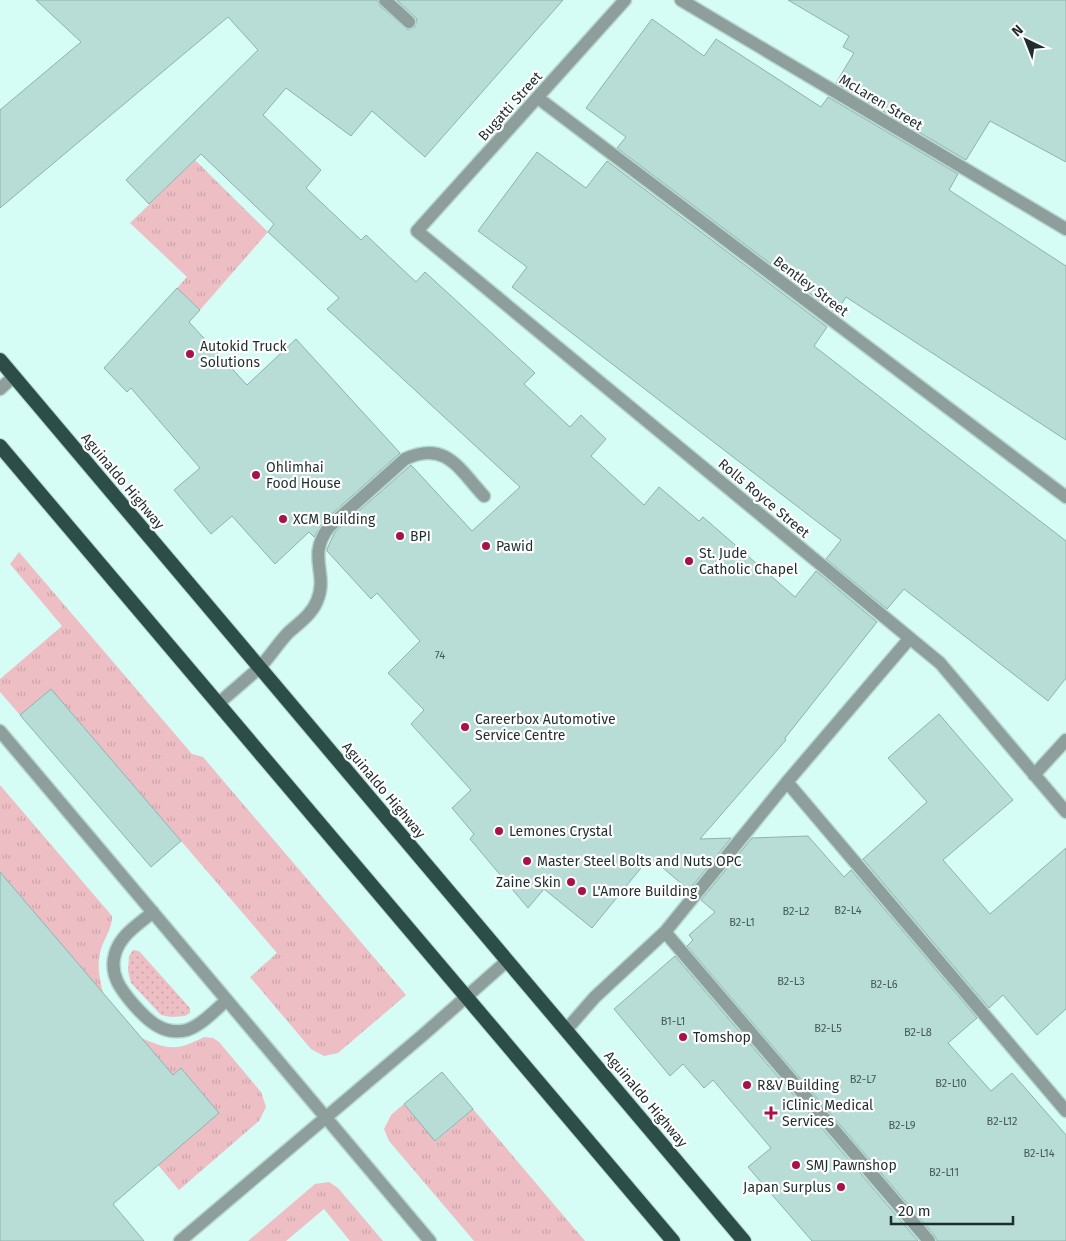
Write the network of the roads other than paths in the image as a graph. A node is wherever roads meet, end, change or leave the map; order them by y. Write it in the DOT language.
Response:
graph roads {
  1 [pos="385,0"];
  2 [pos="625,0"];
  3 [pos="681,0"];
  4 [pos="409,22"];
  5 [pos="538,98"];
  6 [pos="1066,230"];
  7 [pos="417,231"];
  8 [pos="0,360"];
  9 [pos="14,376"];
  10 [pos="0,389"];
  11 [pos="0,446"];
  12 [pos="484,496"];
  13 [pos="1066,497"];
  14 [pos="910,638"];
  15 [pos="259,667"];
  16 [pos="218,704"];
  17 [pos="0,731"];
  18 [pos="1066,740"];
  19 [pos="1034,775"];
  20 [pos="787,782"];
  21 [pos="1066,812"];
  22 [pos="153,912"];
  23 [pos="665,932"];
  24 [pos="507,961"];
  25 [pos="466,997"];
  26 [pos="227,1000"];
  27 [pos="566,1030"];
  28 [pos="1066,1111"];
  29 [pos="326,1118"];
  30 [pos="180,1241"];
  31 [pos="430,1241"];
  32 [pos="673,1241"];
  33 [pos="744,1241"];
  34 [pos="929,1241"];
  1 -- 4 [label="street"];
  2 -- 5 [label="street, Bugatti Street"];
  3 -- 6 [label="street, McLaren Street"];
  5 -- 7 [label="street, Bugatti Street"];
  5 -- 13 [label="street, Bentley Street"];
  7 -- 14 [label="street, Rolls Royce Street"];
  8 -- 9 [label="highway, Aguinaldo Highway"];
  9 -- 10 [label="street"];
  9 -- 15 [label="highway, Aguinaldo Highway"];
  11 -- 16 [label="highway"];
  12 -- 15 [label="street"];
  14 -- 19 [label="street, Rolls Royce Street"];
  14 -- 20 [label="street"];
  15 -- 16 [label="street"];
  15 -- 24 [label="highway, Aguinaldo Highway"];
  16 -- 25 [label="highway"];
  17 -- 22 [label="street"];
  18 -- 19 [label="street"];
  19 -- 21 [label="street, Rolls Royce Street"];
  20 -- 23 [label="street"];
  20 -- 28 [label="street"];
  22 -- 26 [label="street"];
  22 -- 26 [label="street"];
  23 -- 27 [label="street"];
  23 -- 34 [label="street"];
  24 -- 25 [label="street"];
  24 -- 27 [label="highway, Aguinaldo Highway"];
  25 -- 29 [label="street"];
  25 -- 32 [label="highway"];
  26 -- 29 [label="street"];
  27 -- 33 [label="highway, Aguinaldo Highway"];
  29 -- 30 [label="street"];
  29 -- 31 [label="street"];
}
